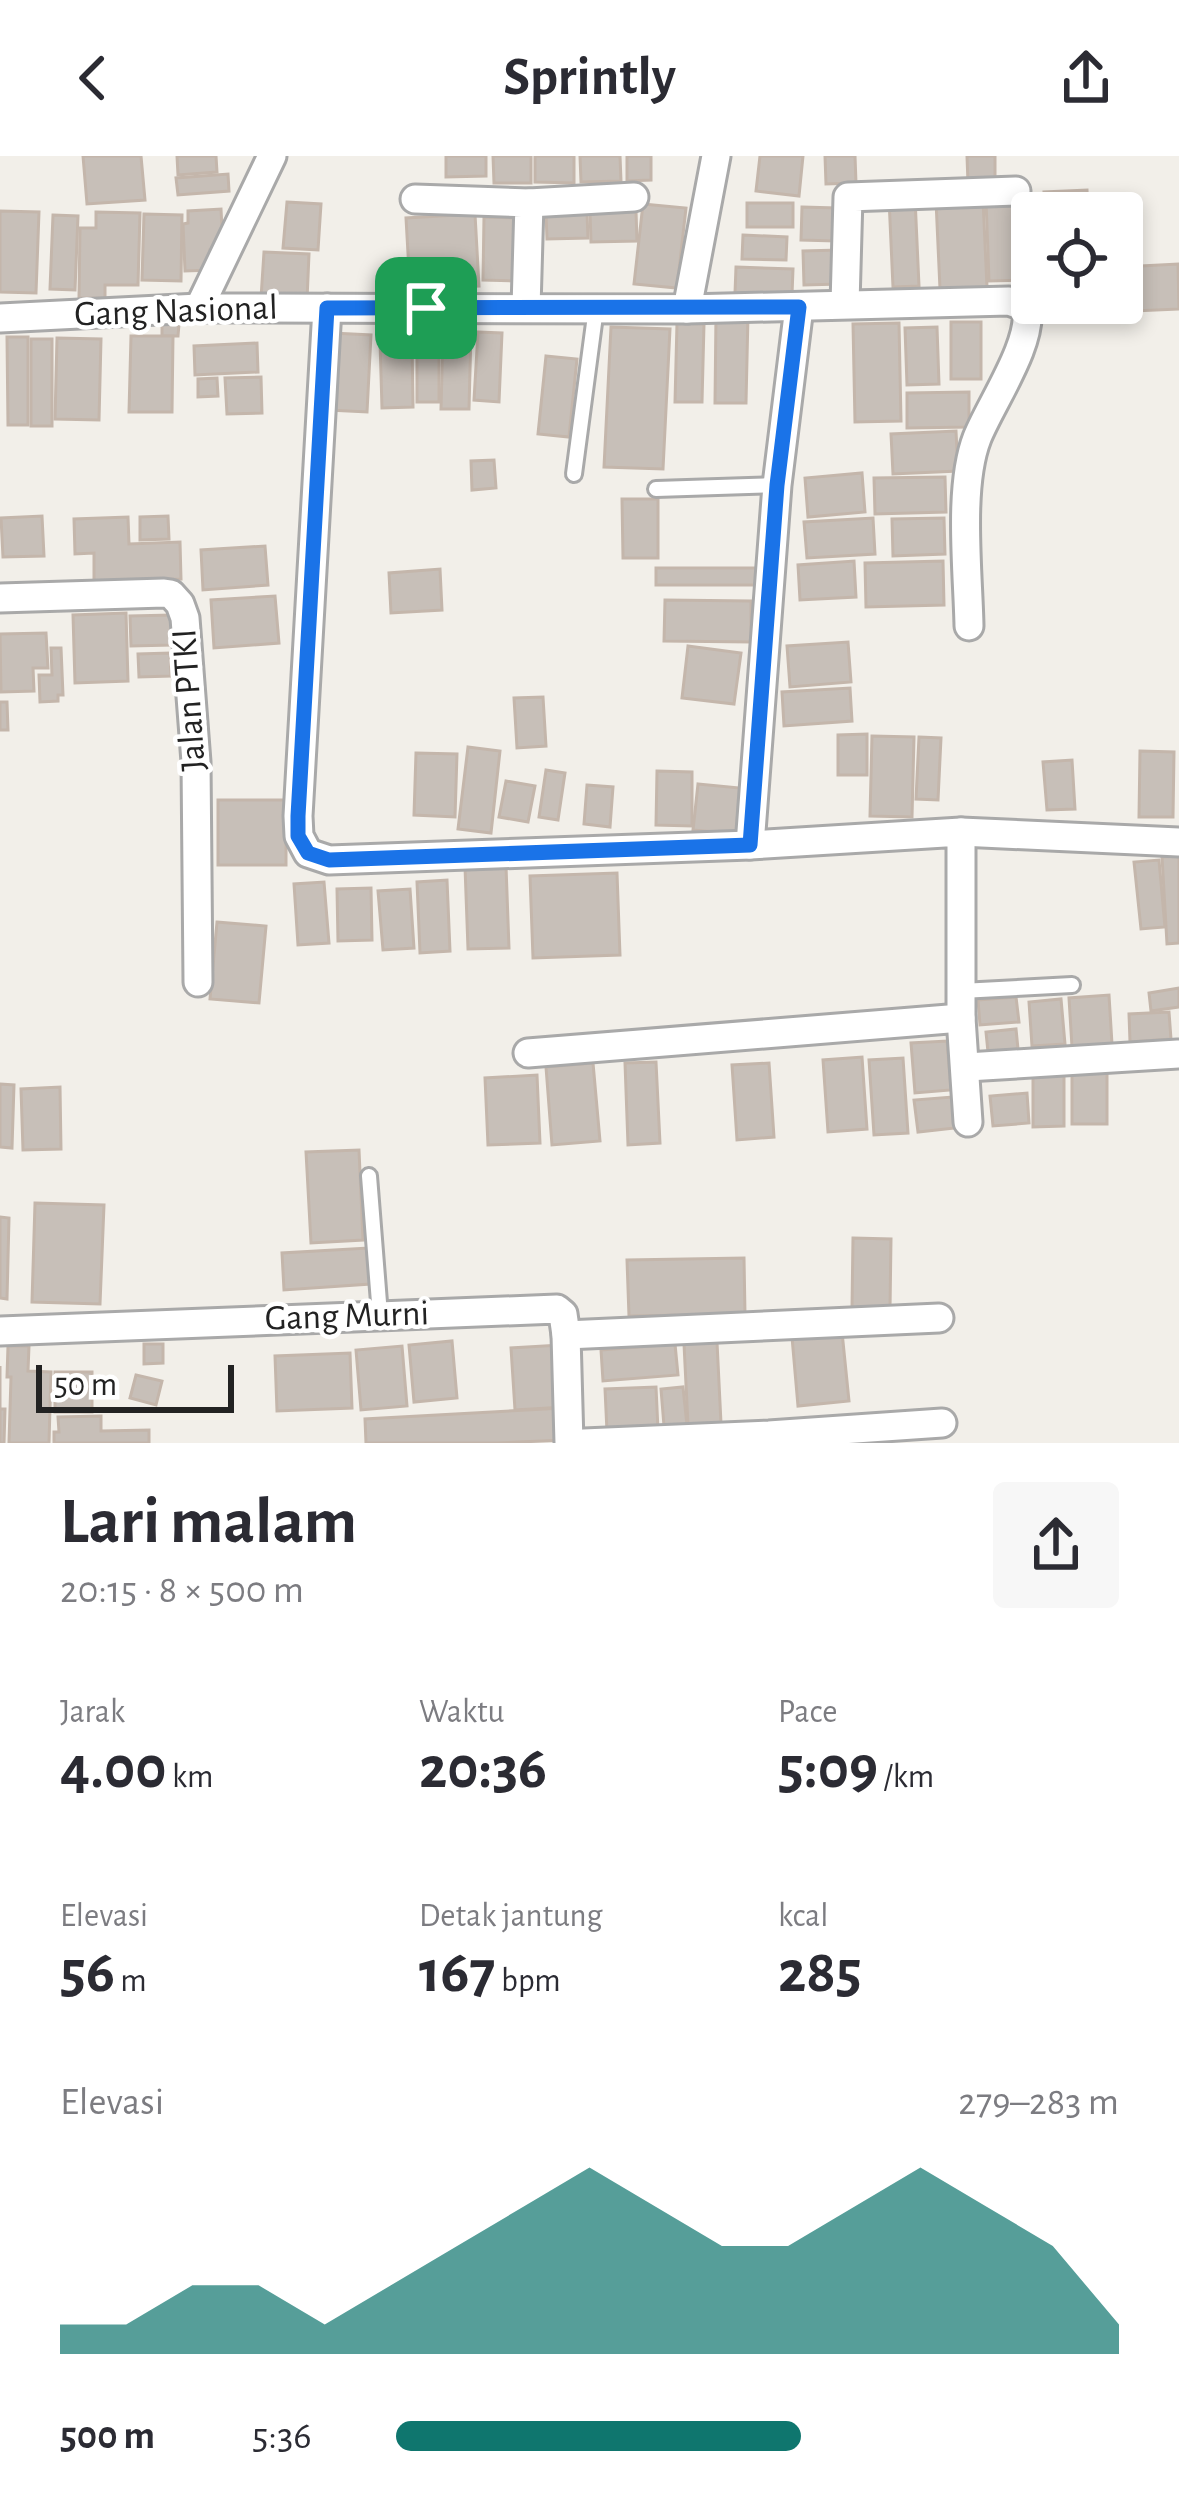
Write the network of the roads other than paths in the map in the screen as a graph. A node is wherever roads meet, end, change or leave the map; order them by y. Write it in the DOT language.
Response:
graph roads {
  1 [pos="272,156"];
  2 [pos="716,156"];
  3 [pos="1016,191"];
  4 [pos="634,197"];
  5 [pos="416,199"];
  6 [pos="529,203"];
  7 [pos="845,304"];
  8 [pos="799,307"];
  9 [pos="200,308"];
  10 [pos="327,308"];
  11 [pos="526,308"];
  12 [pos="596,308"];
  13 [pos="687,309"];
  14 [pos="0,318"];
  15 [pos="574,474"];
  16 [pos="777,485"];
  17 [pos="656,489"];
  18 [pos="0,598"];
  19 [pos="969,626"];
  20 [pos="961,832"];
  21 [pos="1179,842"];
  22 [pos="750,845"];
  23 [pos="199,982"];
  24 [pos="1072,985"];
  25 [pos="961,1004"];
  26 [pos="528,1053"];
  27 [pos="1178,1054"];
  28 [pos="967,1067"];
  29 [pos="968,1122"];
  30 [pos="368,1176"];
  31 [pos="380,1315"];
  32 [pos="939,1318"];
  33 [pos="0,1331"];
  34 [pos="566,1335"];
  35 [pos="943,1423"];
  36 [pos="769,1439"];
  37 [pos="568,1443"];
  38 [pos="584,1443"];
  1 -- 9 [label="street"];
  2 -- 13 [label="street"];
  3 -- 7 [label="street"];
  4 -- 6 [label="street"];
  5 -- 6 [label="street"];
  6 -- 11 [label="street"];
  7 -- 8 [label="street, Gang Nasional"];
  7 -- 19 [label="street, Gang Nasional"];
  8 -- 13 [label="street, Gang Nasional"];
  8 -- 16 [label="street"];
  9 -- 10 [label="street, Gang Nasional"];
  9 -- 14 [label="street, Gang Nasional"];
  10 -- 11 [label="street, Gang Nasional"];
  10 -- 22 [label="street"];
  11 -- 12 [label="street, Gang Nasional"];
  12 -- 13 [label="street, Gang Nasional"];
  12 -- 15 [label="lane"];
  16 -- 17 [label="lane"];
  16 -- 22 [label="street"];
  18 -- 23 [label="street, Jalan PTKI"];
  20 -- 21 [label="street"];
  20 -- 22 [label="street"];
  20 -- 25 [label="street"];
  24 -- 25 [label="lane"];
  25 -- 26 [label="street"];
  25 -- 28 [label="street"];
  27 -- 28 [label="street"];
  28 -- 29 [label="street"];
  30 -- 31 [label="lane"];
  31 -- 33 [label="street, Gang Murni"];
  31 -- 34 [label="street, Gang Murni"];
  32 -- 34 [label="street"];
  34 -- 37 [label="street"];
  35 -- 36 [label="street"];
  36 -- 38 [label="street"];
}
